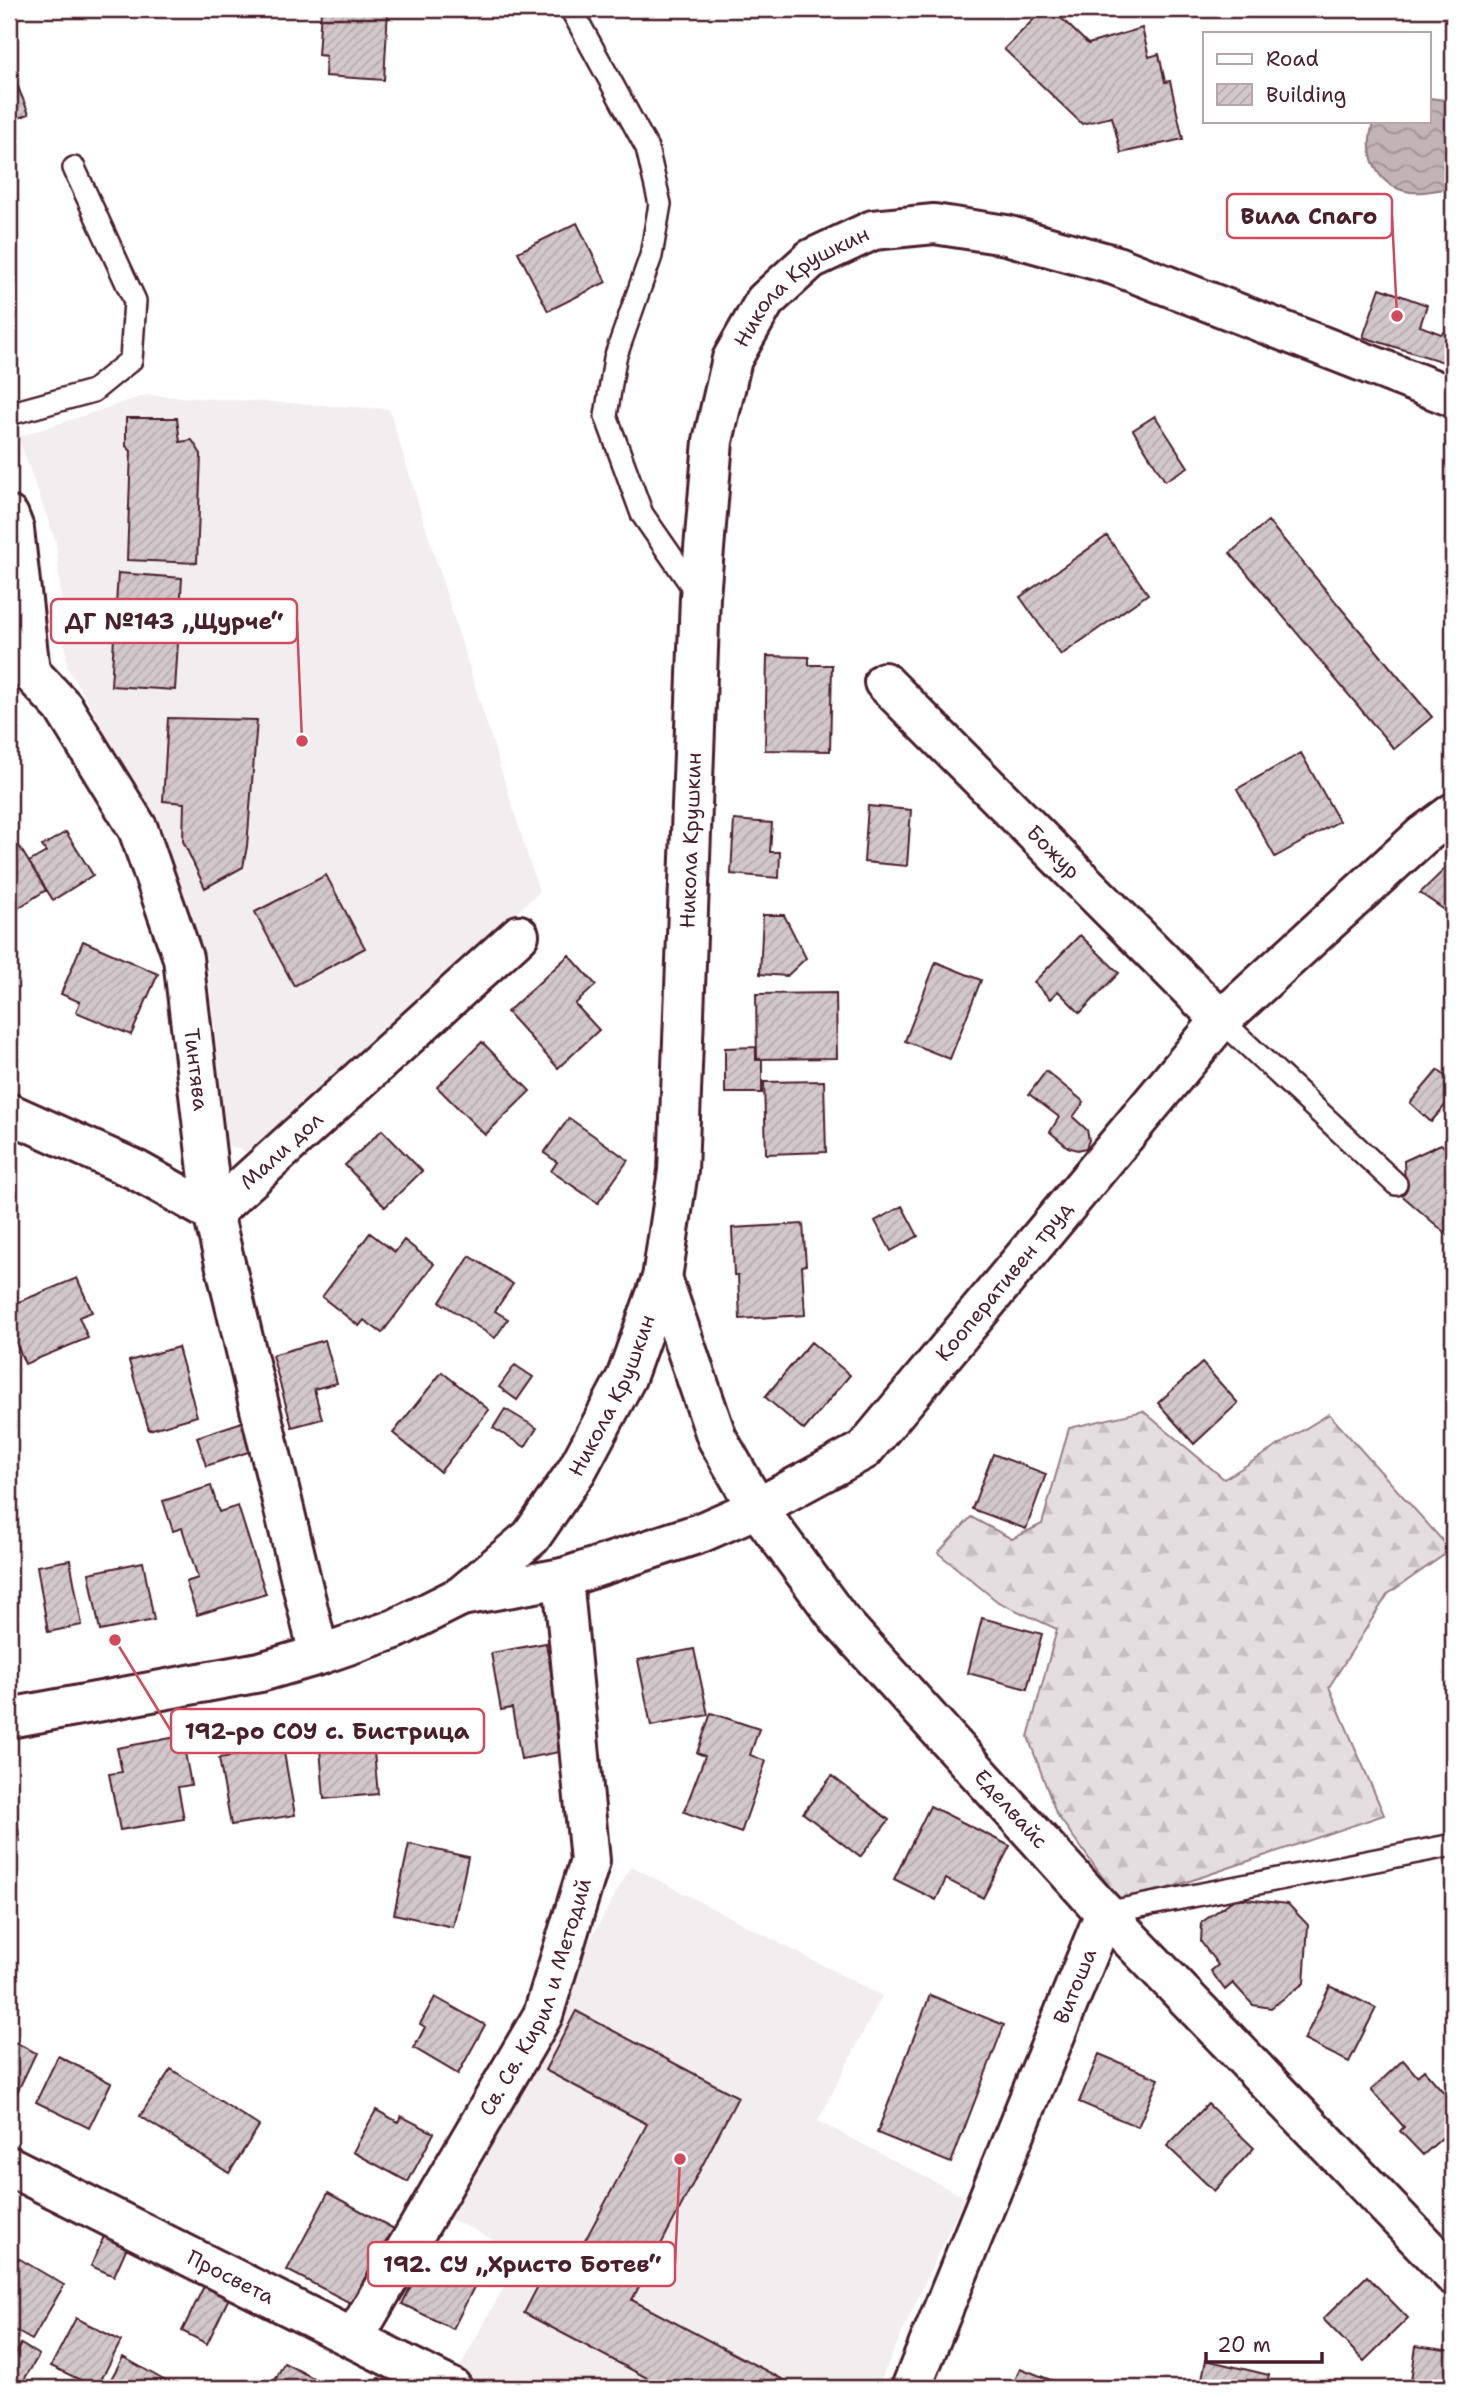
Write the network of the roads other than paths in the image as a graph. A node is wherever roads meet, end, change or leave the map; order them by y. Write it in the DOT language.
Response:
graph roads {
  1 [pos="571,9"];
  2 [pos="74,167"];
  3 [pos="1453,397"];
  4 [pos="9,414"];
  5 [pos="9,516"];
  6 [pos="700,597"];
  7 [pos="19,669"];
  8 [pos="884,682"];
  9 [pos="1453,813"];
  10 [pos="519,935"];
  11 [pos="1221,1020"];
  12 [pos="9,1113"];
  13 [pos="1396,1184"];
  14 [pos="213,1213"];
  15 [pos="662,1278"];
  16 [pos="757,1508"];
  17 [pos="563,1577"];
  18 [pos="461,1595"];
  19 [pos="319,1655"];
  20 [pos="9,1718"];
  21 [pos="1453,1845"];
  22 [pos="1105,1913"];
  23 [pos="9,2166"];
  24 [pos="1453,2275"];
  25 [pos="354,2338"];
  26 [pos="452,2388"];
  27 [pos="911,2388"];
  1 -- 6 [label="lane"];
  2 -- 4 [label="lane"];
  3 -- 6 [label="street, Никола Крушкин"];
  5 -- 7 [label="street, Тинтява"];
  6 -- 15 [label="street, Никола Крушкин"];
  7 -- 14 [label="street, Тинтява"];
  8 -- 11 [label="street, Божур"];
  9 -- 11 [label="street, Кооперативен труд"];
  10 -- 14 [label="street, Мали дол"];
  11 -- 13 [label="lane"];
  11 -- 16 [label="street, Кооперативен труд"];
  12 -- 14 [label="street"];
  14 -- 19 [label="street, Тинтява"];
  15 -- 16 [label="street, Еделвайс"];
  15 -- 18 [label="street, Никола Крушкин"];
  16 -- 17 [label="street, Кооперативен труд"];
  16 -- 22 [label="street, Еделвайс"];
  17 -- 18 [label="street, Кооперативен труд"];
  17 -- 25 [label="street, Св. Св. Кирил и Методий"];
  18 -- 19 [label="street, Никола Крушкин"];
  19 -- 20 [label="street, Никола Крушкин"];
  21 -- 22 [label="lane"];
  22 -- 24 [label="street, Еделвайс"];
  22 -- 27 [label="street, Витоша"];
  23 -- 25 [label="street, Просвета"];
  25 -- 26 [label="street, Просвета"];
}
